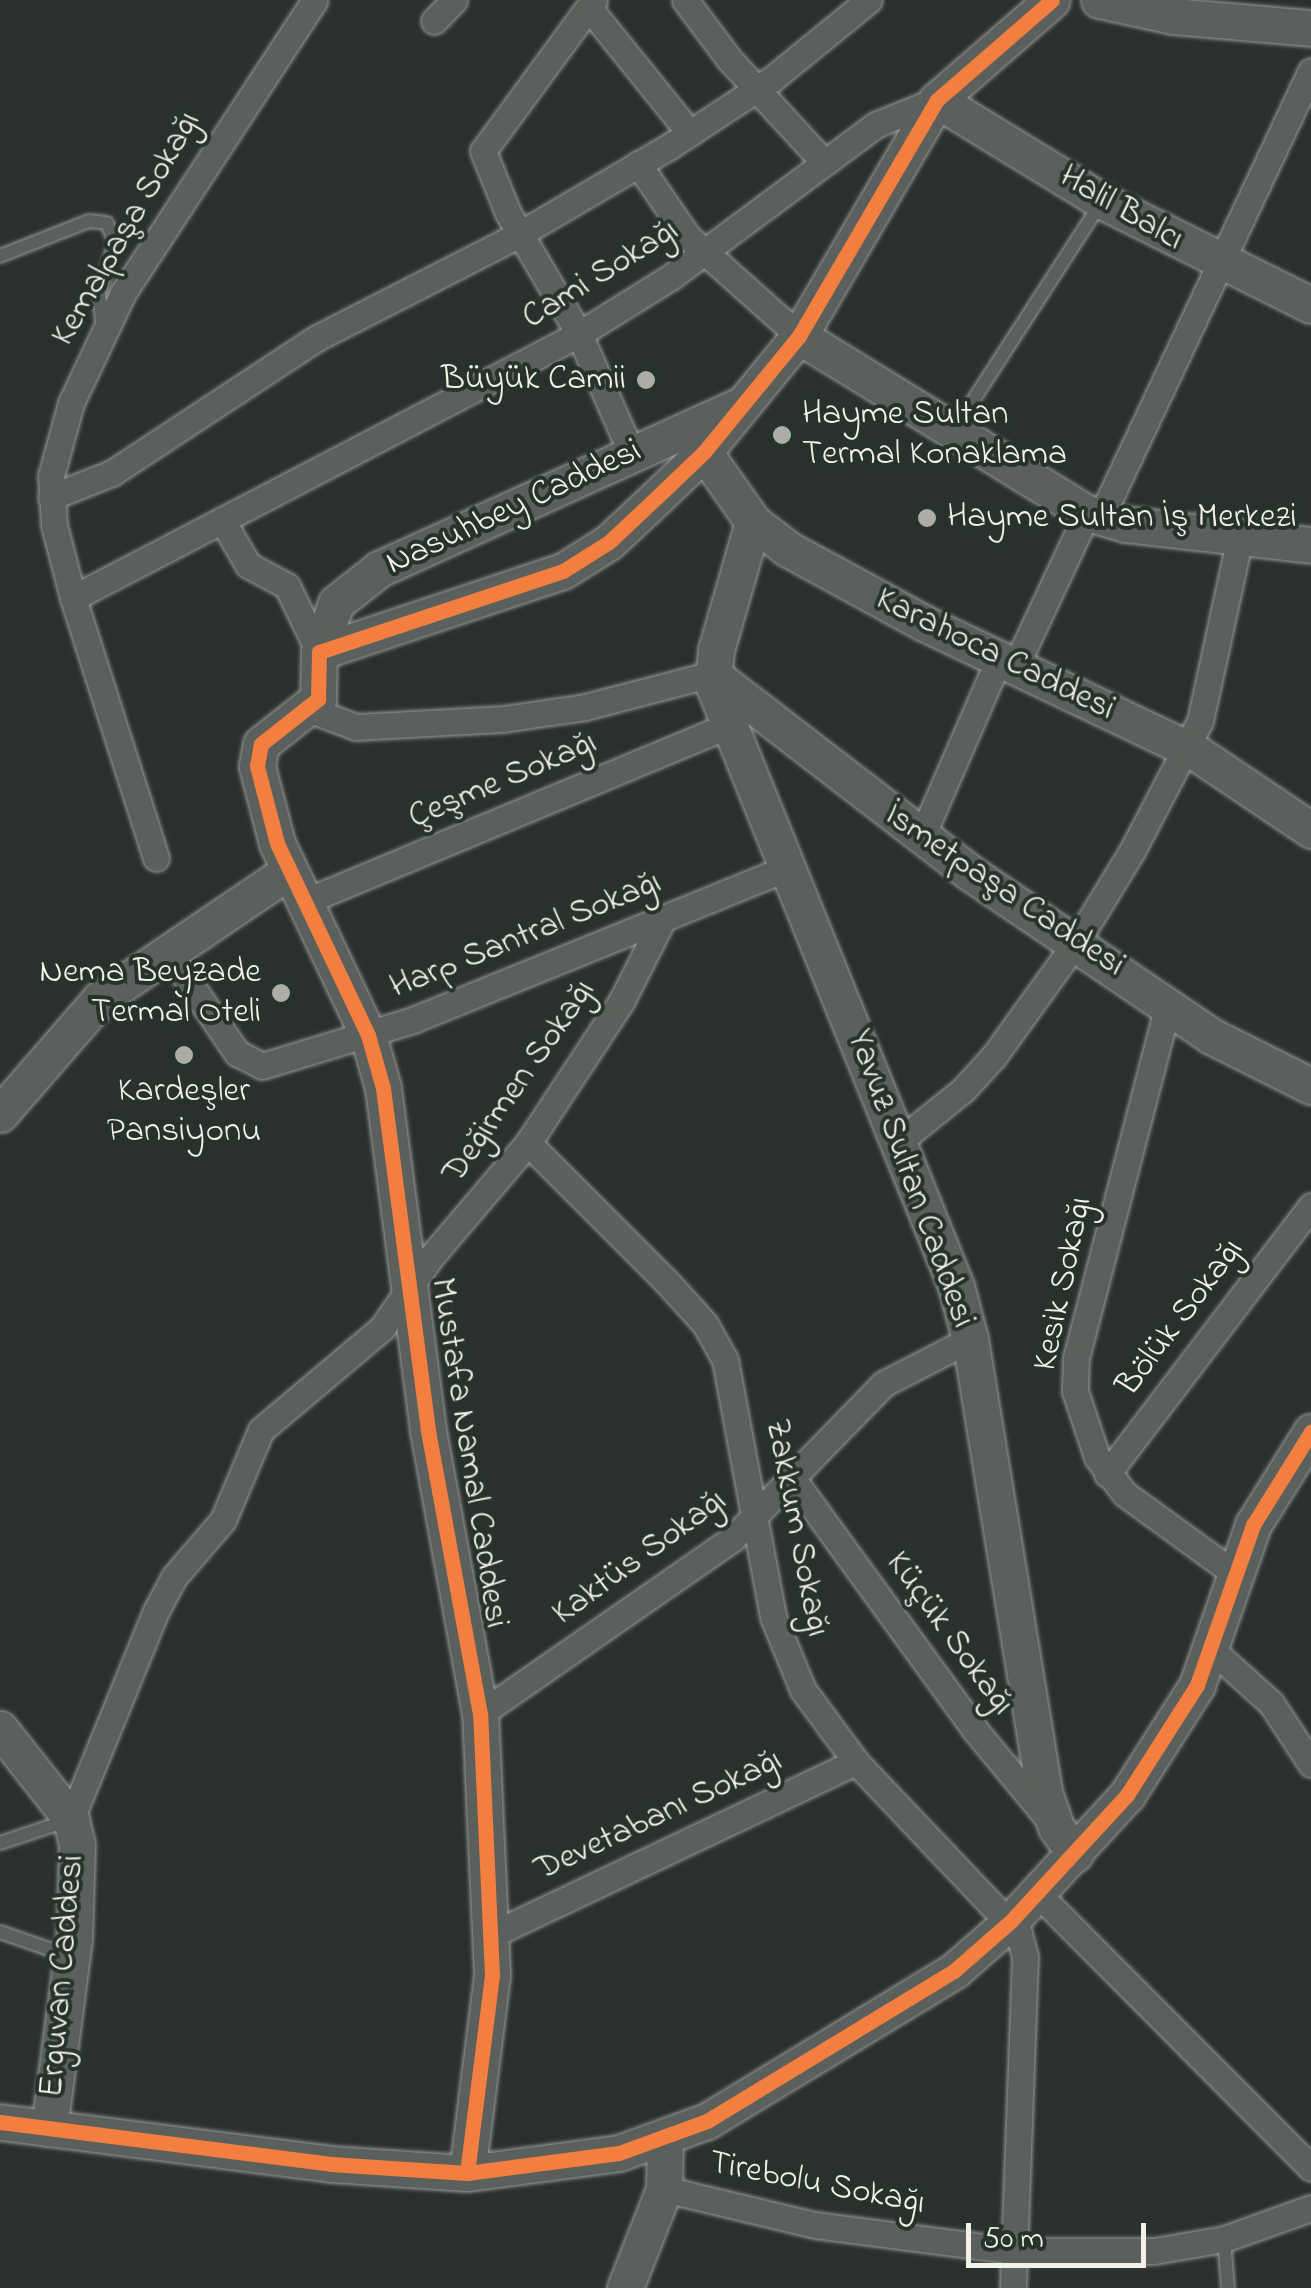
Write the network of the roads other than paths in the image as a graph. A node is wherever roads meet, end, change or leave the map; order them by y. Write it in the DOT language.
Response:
graph roads {
  1 [pos="315,0"];
  2 [pos="454,0"];
  3 [pos="685,0"];
  4 [pos="869,0"];
  5 [pos="1052,0"];
  6 [pos="1099,0"];
  7 [pos="592,4"];
  8 [pos="434,21"];
  9 [pos="1311,28"];
  10 [pos="1311,71"];
  11 [pos="756,90"];
  12 [pos="937,100"];
  13 [pos="690,134"];
  14 [pos="822,160"];
  15 [pos="638,164"];
  16 [pos="1102,201"];
  17 [pos="520,234"];
  18 [pos="704,253"];
  19 [pos="0,256"];
  20 [pos="1222,266"];
  21 [pos="1311,305"];
  22 [pos="104,331"];
  23 [pos="579,334"];
  24 [pos="799,336"];
  25 [pos="746,402"];
  26 [pos="952,434"];
  27 [pos="704,452"];
  28 [pos="632,454"];
  29 [pos="51,497"];
  30 [pos="1094,516"];
  31 [pos="222,520"];
  32 [pos="753,522"];
  33 [pos="1240,538"];
  34 [pos="1311,545"];
  35 [pos="73,598"];
  36 [pos="320,652"];
  37 [pos="1007,663"];
  38 [pos="712,674"];
  39 [pos="308,709"];
  40 [pos="729,725"];
  41 [pos="1187,749"];
  42 [pos="1311,830"];
  43 [pos="921,838"];
  44 [pos="156,858"];
  45 [pos="788,868"];
  46 [pos="296,887"];
  47 [pos="664,919"];
  48 [pos="1077,941"];
  49 [pos="167,950"];
  50 [pos="1168,1005"];
  51 [pos="368,1035"];
  52 [pos="1311,1086"];
  53 [pos="0,1114"];
  54 [pos="902,1139"];
  55 [pos="528,1143"];
  56 [pos="1311,1206"];
  57 [pos="411,1284"];
  58 [pos="970,1339"];
  59 [pos="1311,1432"];
  60 [pos="1107,1474"];
  61 [pos="792,1478"];
  62 [pos="758,1515"];
  63 [pos="1235,1574"];
  64 [pos="1211,1650"];
  65 [pos="480,1714"];
  66 [pos="0,1729"];
  67 [pos="856,1762"];
  68 [pos="1311,1764"];
  69 [pos="72,1819"];
  70 [pos="1065,1841"];
  71 [pos="0,1842"];
  72 [pos="1037,1893"];
  73 [pos="1012,1922"];
  74 [pos="0,1932"];
  75 [pos="491,1935"];
  76 [pos="72,1956"];
  77 [pos="0,2122"];
  78 [pos="49,2128"];
  79 [pos="665,2139"];
  80 [pos="1311,2168"];
  81 [pos="467,2173"];
  82 [pos="664,2189"];
  83 [pos="1311,2208"];
  84 [pos="1224,2239"];
  85 [pos="1014,2251"];
  86 [pos="625,2288"];
  87 [pos="1013,2288"];
  88 [pos="1228,2288"];
  1 -- 22 [label="street, Kemalpaşa Sokağı"];
  2 -- 8 [label="street"];
  3 -- 11 [label="street"];
  4 -- 11 [label="street"];
  5 -- 12 [label="street"];
  6 -- 9 [label="street"];
  7 -- 13 [label="street"];
  7 -- 17 [label="street"];
  10 -- 20 [label="street"];
  11 -- 13 [label="street"];
  11 -- 14 [label="street"];
  12 -- 14 [label="street, Cami Sokağı"];
  12 -- 16 [label="street, Halil Balcı"];
  12 -- 24 [label="street"];
  13 -- 15 [label="street"];
  14 -- 18 [label="street, Cami Sokağı"];
  15 -- 17 [label="street"];
  15 -- 18 [label="street"];
  16 -- 20 [label="street, Halil Balcı"];
  16 -- 26 [label="lane"];
  17 -- 23 [label="street"];
  17 -- 29 [label="street"];
  18 -- 23 [label="street, Cami Sokağı"];
  18 -- 24 [label="street"];
  19 -- 22 [label="lane"];
  20 -- 21 [label="street, Halil Balcı"];
  20 -- 30 [label="street"];
  22 -- 29 [label="street, Kemalpaşa Sokağı"];
  23 -- 28 [label="street"];
  23 -- 31 [label="street, Cami Sokağı"];
  24 -- 25 [label="street"];
  24 -- 26 [label="street"];
  25 -- 27 [label="street"];
  25 -- 28 [label="street, Nasuhbey Caddesi"];
  26 -- 30 [label="street"];
  27 -- 32 [label="street, Karahoca Caddesi"];
  27 -- 36 [label="street"];
  28 -- 36 [label="street, Nasuhbey Caddesi"];
  29 -- 35 [label="street, Kemalpaşa Sokağı"];
  30 -- 33 [label="street"];
  30 -- 37 [label="street"];
  31 -- 35 [label="street, Cami Sokağı"];
  31 -- 36 [label="street"];
  32 -- 37 [label="street, Karahoca Caddesi"];
  32 -- 38 [label="street"];
  33 -- 34 [label="street"];
  33 -- 41 [label="street"];
  35 -- 44 [label="street, Kemalpaşa Sokağı"];
  36 -- 39 [label="street, Nasuhbey Caddesi"];
  37 -- 41 [label="street, Karahoca Caddesi"];
  37 -- 43 [label="street"];
  38 -- 39 [label="street"];
  38 -- 40 [label="street, Yavuz Sultan Caddesi"];
  38 -- 43 [label="street, İsmetpaşa Caddesi"];
  39 -- 46 [label="street, Mustafa Namal Caddesi"];
  40 -- 45 [label="street, Yavuz Sultan Caddesi"];
  40 -- 46 [label="street, Çeşme Sokağı"];
  41 -- 42 [label="street, Karahoca Caddesi"];
  41 -- 48 [label="street"];
  43 -- 48 [label="street, İsmetpaşa Caddesi"];
  45 -- 47 [label="street, Harp Santral Sokağı"];
  45 -- 54 [label="street, Yavuz Sultan Caddesi"];
  46 -- 49 [label="street"];
  46 -- 51 [label="street, Mustafa Namal Caddesi"];
  47 -- 51 [label="street, Harp Santral Sokağı"];
  47 -- 55 [label="street, Değirmen Sokağı"];
  48 -- 50 [label="street, İsmetpaşa Caddesi"];
  48 -- 54 [label="street"];
  49 -- 51 [label="street, Harp Santral Sokağı"];
  49 -- 53 [label="street"];
  50 -- 52 [label="street, İsmetpaşa Caddesi"];
  50 -- 60 [label="street, Kesik Sokağı"];
  51 -- 57 [label="street, Mustafa Namal Caddesi"];
  54 -- 58 [label="street, Yavuz Sultan Caddesi"];
  55 -- 57 [label="street, Değirmen Sokağı"];
  55 -- 62 [label="street, Zakkum Sokağı"];
  56 -- 60 [label="street, Bölük Sokağı"];
  57 -- 65 [label="street, Mustafa Namal Caddesi"];
  57 -- 69 [label="street, Değirmen Sokağı"];
  58 -- 61 [label="street, Kaktüs Sokağı"];
  58 -- 70 [label="street, Yavuz Sultan Caddesi"];
  59 -- 63 [label="street"];
  60 -- 63 [label="street, Kesik Sokağı"];
  61 -- 62 [label="street, Kaktüs Sokağı"];
  61 -- 70 [label="street, Küçük Sokağı"];
  62 -- 65 [label="street, Kaktüs Sokağı"];
  62 -- 67 [label="street, Zakkum Sokağı"];
  63 -- 64 [label="street"];
  64 -- 68 [label="street"];
  64 -- 70 [label="street"];
  65 -- 75 [label="street, Mustafa Namal Caddesi"];
  66 -- 69 [label="street, Erguvan Caddesi"];
  67 -- 73 [label="street, Zakkum Sokağı"];
  67 -- 75 [label="street, Devetabanı Sokağı"];
  69 -- 71 [label="lane"];
  69 -- 76 [label="street, Erguvan Caddesi"];
  70 -- 72 [label="street"];
  72 -- 73 [label="street"];
  72 -- 80 [label="street"];
  73 -- 79 [label="street"];
  73 -- 85 [label="street"];
  74 -- 76 [label="lane"];
  75 -- 81 [label="street, Mustafa Namal Caddesi"];
  76 -- 78 [label="street, Erguvan Caddesi"];
  77 -- 78 [label="street"];
  78 -- 81 [label="street"];
  79 -- 81 [label="street"];
  79 -- 82 [label="street"];
  82 -- 85 [label="street, Tirebolu Sokağı"];
  82 -- 86 [label="street"];
  83 -- 84 [label="street, Tirebolu Sokağı"];
  84 -- 85 [label="street, Tirebolu Sokağı"];
  84 -- 88 [label="lane"];
  85 -- 87 [label="street"];
}
